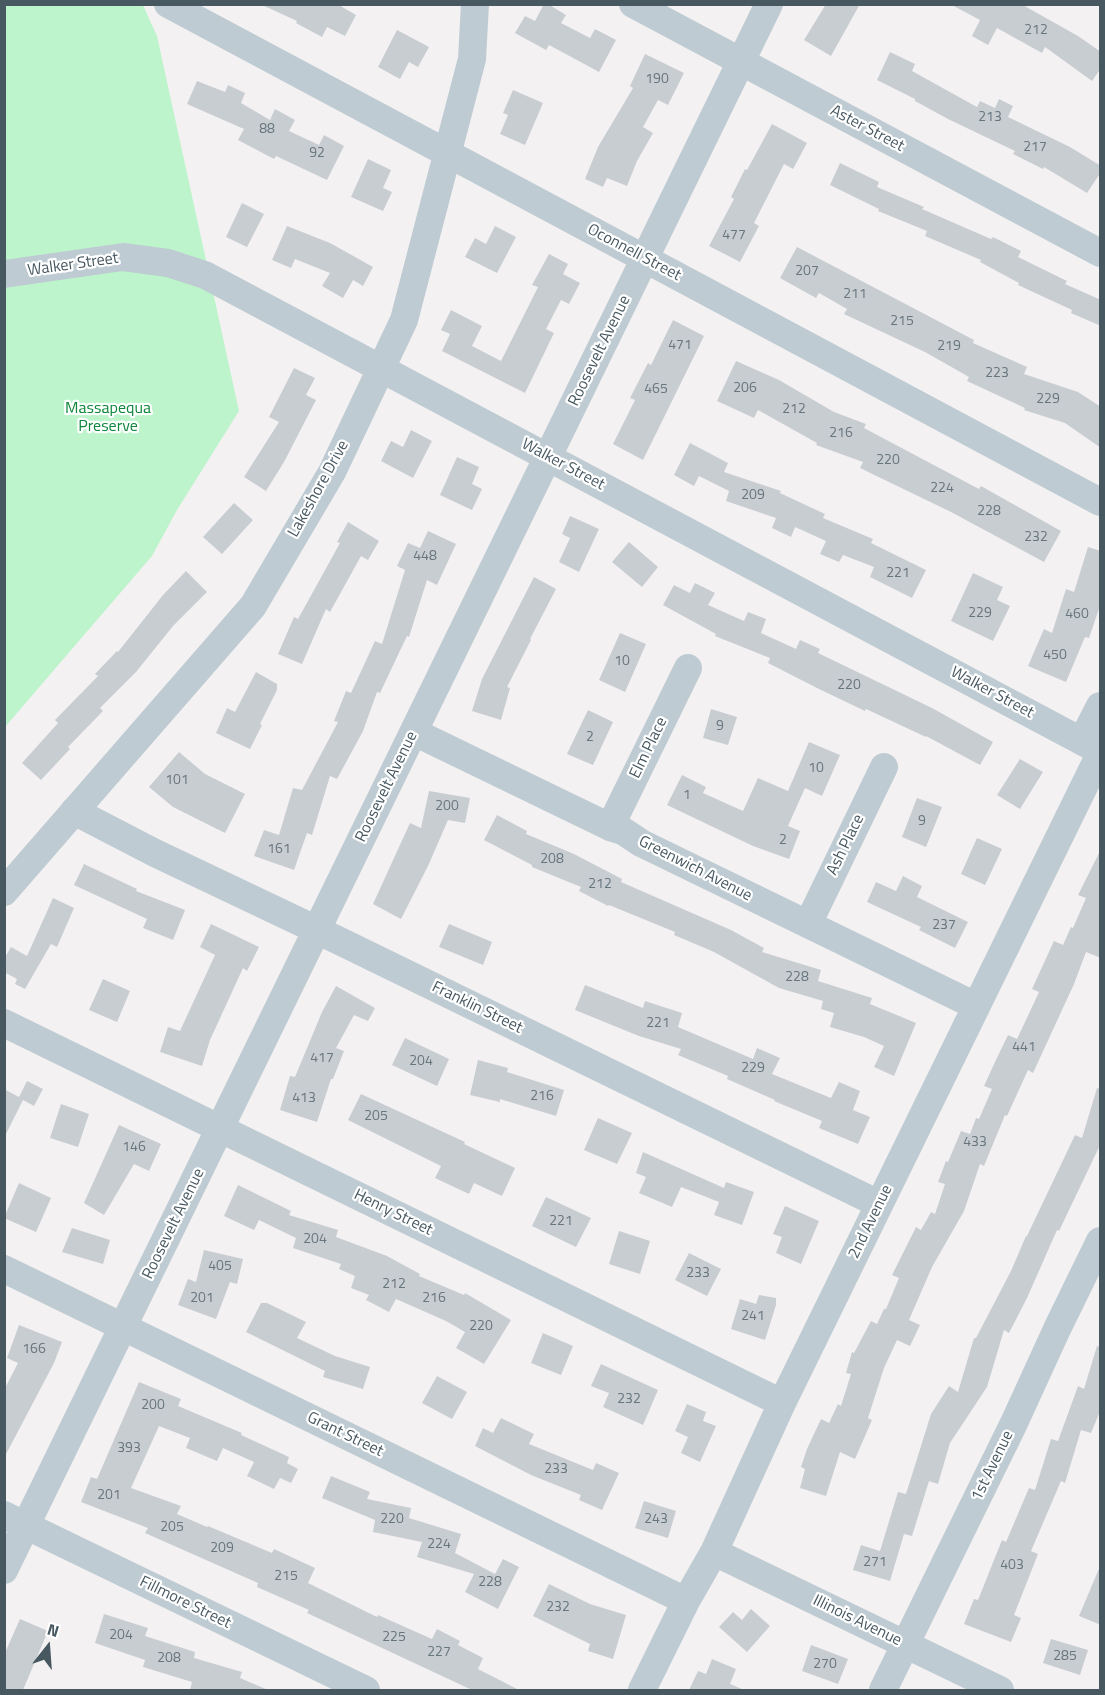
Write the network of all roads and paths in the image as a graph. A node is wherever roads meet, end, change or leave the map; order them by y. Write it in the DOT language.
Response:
graph roads {
  1 [pos="168,4"];
  2 [pos="475,4"];
  3 [pos="633,4"];
  4 [pos="769,4"];
  5 [pos="741,62"];
  6 [pos="448,154"];
  7 [pos="1101,253"];
  8 [pos="645,259"];
  9 [pos="4,274"];
  10 [pos="381,369"];
  11 [pos="548,458"];
  12 [pos="1101,502"];
  13 [pos="688,668"];
  14 [pos="1101,706"];
  15 [pos="414,732"];
  16 [pos="1094,749"];
  17 [pos="884,767"];
  18 [pos="74,811"];
  19 [pos="610,827"];
  20 [pos="4,892"];
  21 [pos="808,924"];
  22 [pos="317,930"];
  23 [pos="976,1006"];
  24 [pos="4,1023"];
  25 [pos="220,1128"];
  26 [pos="879,1204"];
  27 [pos="1101,1241"];
  28 [pos="4,1269"];
  29 [pos="123,1327"];
  30 [pos="782,1403"];
  31 [pos="15,1520"];
  32 [pos="714,1552"];
  33 [pos="4,1570"];
  34 [pos="686,1601"];
  35 [pos="905,1644"];
  36 [pos="366,1690"];
  37 [pos="642,1690"];
  38 [pos="883,1690"];
  39 [pos="1000,1690"];
  1 -- 6 [label="street, Oconnell Street"];
  2 -- 6 [label="street, Lakeshore Drive"];
  3 -- 5 [label="street, Aster Street"];
  4 -- 5 [label="street, Roosevelt Avenue"];
  5 -- 7 [label="street, Aster Street"];
  5 -- 8 [label="street, Roosevelt Avenue"];
  6 -- 8 [label="street, Oconnell Street"];
  6 -- 10 [label="street, Lakeshore Drive"];
  8 -- 11 [label="street, Roosevelt Avenue"];
  8 -- 12 [label="street, Oconnell Street"];
  9 -- 10 [label="street, Walker Street"];
  10 -- 11 [label="street, Walker Street"];
  10 -- 18 [label="street, Lakeshore Drive"];
  11 -- 15 [label="street, Roosevelt Avenue"];
  11 -- 16 [label="street, Walker Street"];
  13 -- 19 [label="street, Elm Place"];
  14 -- 16 [label="street, 2nd Avenue"];
  15 -- 19 [label="street, Greenwich Avenue"];
  15 -- 22 [label="street, Roosevelt Avenue"];
  16 -- 23 [label="street, 2nd Avenue"];
  17 -- 21 [label="street, Ash Place"];
  18 -- 20 [label="street, Lakeshore Drive"];
  18 -- 22 [label="street, Franklin Street"];
  19 -- 21 [label="street, Greenwich Avenue"];
  21 -- 23 [label="street, Greenwich Avenue"];
  22 -- 25 [label="street, Roosevelt Avenue"];
  22 -- 26 [label="street, Franklin Street"];
  23 -- 26 [label="street, 2nd Avenue"];
  24 -- 25 [label="street, Henry Street"];
  25 -- 29 [label="street, Roosevelt Avenue"];
  25 -- 30 [label="street, Henry Street"];
  26 -- 30 [label="street, 2nd Avenue"];
  27 -- 35 [label="street, 1st Avenue"];
  28 -- 29 [label="street, Grant Street"];
  29 -- 31 [label="street, Roosevelt Avenue"];
  29 -- 34 [label="street, Grant Street"];
  30 -- 32 [label="street, 2nd Avenue"];
  31 -- 33 [label="street, Roosevelt Avenue"];
  31 -- 36 [label="street, Fillmore Street"];
  32 -- 34 [label="street, 2nd Avenue"];
  32 -- 35 [label="street, Illinois Avenue"];
  34 -- 37 [label="street, 2nd Avenue"];
  35 -- 38 [label="street, 1st Avenue"];
  35 -- 39 [label="street, Illinois Avenue"];
}
